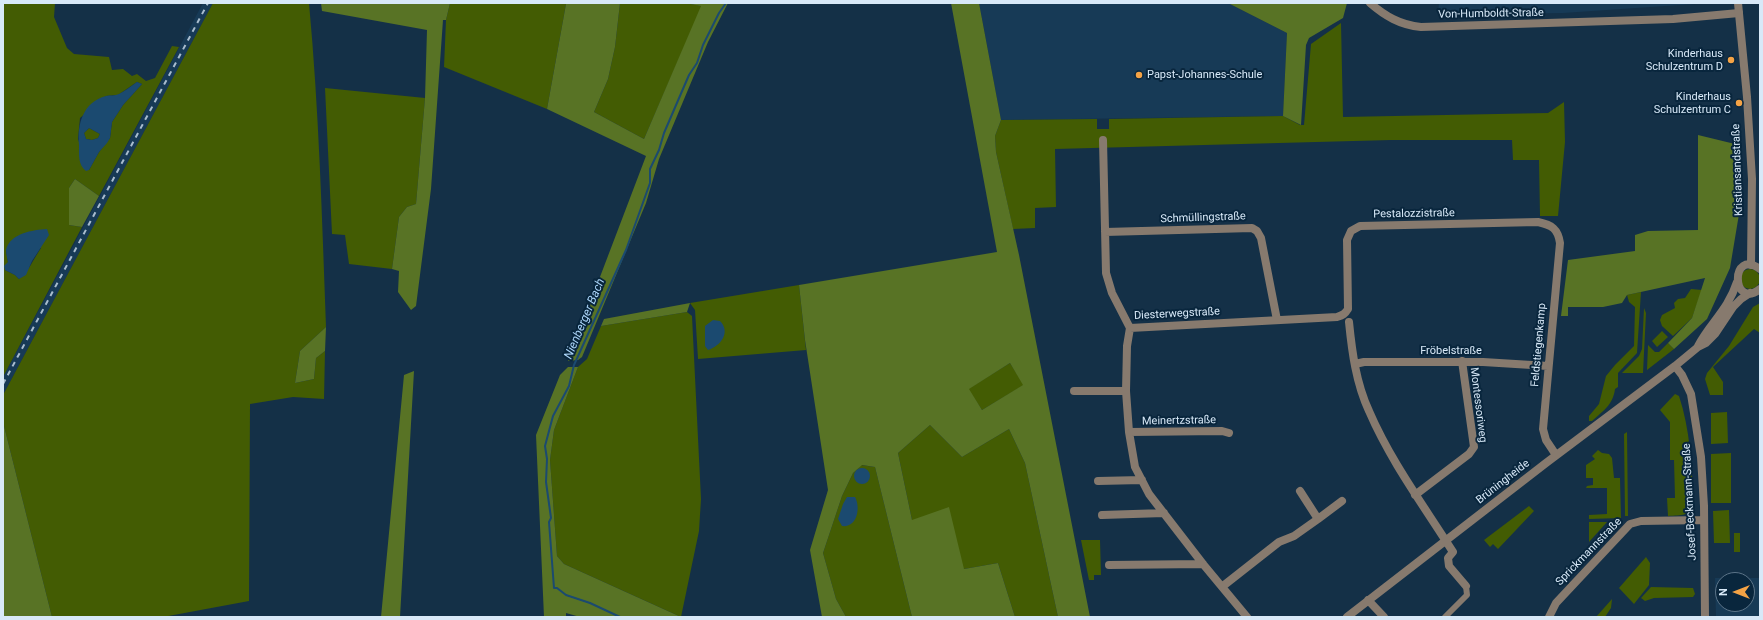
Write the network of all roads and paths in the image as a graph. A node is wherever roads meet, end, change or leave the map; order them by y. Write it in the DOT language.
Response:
graph roads {
  1 [pos="1370,3"];
  2 [pos="1738,3"];
  3 [pos="1739,13"];
  4 [pos="1103,140"];
  5 [pos="1106,232"];
  6 [pos="1558,233"];
  7 [pos="1751,265"];
  8 [pos="1760,269"];
  9 [pos="1737,282"];
  10 [pos="1760,289"];
  11 [pos="1750,293"];
  12 [pos="1346,313"];
  13 [pos="1277,320"];
  14 [pos="1349,322"];
  15 [pos="1130,328"];
  16 [pos="1698,347"];
  17 [pos="1462,361"];
  18 [pos="1355,364"];
  19 [pos="1548,366"];
  20 [pos="1675,366"];
  21 [pos="1074,391"];
  22 [pos="1126,391"];
  23 [pos="1129,432"];
  24 [pos="1229,433"];
  25 [pos="1556,455"];
  26 [pos="1142,480"];
  27 [pos="1098,481"];
  28 [pos="1300,491"];
  29 [pos="1415,495"];
  30 [pos="1342,502"];
  31 [pos="1164,513"];
  32 [pos="1102,515"];
  33 [pos="1318,520"];
  34 [pos="1704,520"];
  35 [pos="1446,539"];
  36 [pos="1203,564"];
  37 [pos="1109,565"];
  38 [pos="1222,586"];
  39 [pos="1466,586"];
  40 [pos="1368,600"];
  41 [pos="1247,617"];
  42 [pos="1347,617"];
  43 [pos="1384,617"];
  44 [pos="1445,617"];
  45 [pos="1549,617"];
  46 [pos="1705,617"];
  1 -- 3 [label="street, Von-Humboldt-Straße"];
  2 -- 3 [label="street, Kristiansandstraße"];
  3 -- 7 [label="street, Kristiansandstraße"];
  4 -- 5 [label="street, Diesterwegstraße"];
  5 -- 13 [label="street, Schmüllingstraße"];
  5 -- 15 [label="street, Diesterwegstraße"];
  6 -- 12 [label="street, Pestalozzistraße"];
  6 -- 19 [label="street, Feldstiegenkamp"];
  7 -- 8 [label="street"];
  7 -- 9 [label="street"];
  9 -- 11 [label="street"];
  9 -- 16 [label="street"];
  10 -- 11 [label="street"];
  11 -- 16 [label="street"];
  12 -- 13 [label="street, Diesterwegstraße"];
  13 -- 15 [label="street, Diesterwegstraße"];
  14 -- 18 [label="street"];
  15 -- 22 [label="street, Meinertzstraße"];
  16 -- 20 [label="street"];
  17 -- 18 [label="street, Fröbelstraße"];
  17 -- 19 [label="street, Fröbelstraße"];
  17 -- 29 [label="street, Montessoriweg"];
  18 -- 29 [label="street"];
  19 -- 25 [label="street, Feldstiegenkamp"];
  20 -- 25 [label="street, Brüningheide"];
  20 -- 34 [label="street, Josef-Beckmann-Straße"];
  21 -- 22 [label="street"];
  22 -- 23 [label="street, Meinertzstraße"];
  23 -- 24 [label="street, Meinertzstraße"];
  23 -- 26 [label="street, Meinertzstraße"];
  25 -- 35 [label="street, Brüningheide"];
  26 -- 27 [label="street"];
  26 -- 31 [label="street, Meinertzstraße"];
  28 -- 33 [label="street"];
  29 -- 35 [label="street"];
  30 -- 33 [label="street"];
  31 -- 32 [label="street"];
  31 -- 36 [label="street, Meinertzstraße"];
  33 -- 38 [label="street"];
  34 -- 45 [label="street, Sprickmannstraße"];
  34 -- 46 [label="street, Josef-Beckmann-Straße"];
  35 -- 39 [label="street"];
  35 -- 40 [label="street, Brüningheide"];
  36 -- 37 [label="street"];
  36 -- 38 [label="street, Meinertzstraße"];
  38 -- 41 [label="street, Meinertzstraße"];
  39 -- 44 [label="street"];
  40 -- 42 [label="street, Brüningheide"];
  40 -- 43 [label="street"];
}
